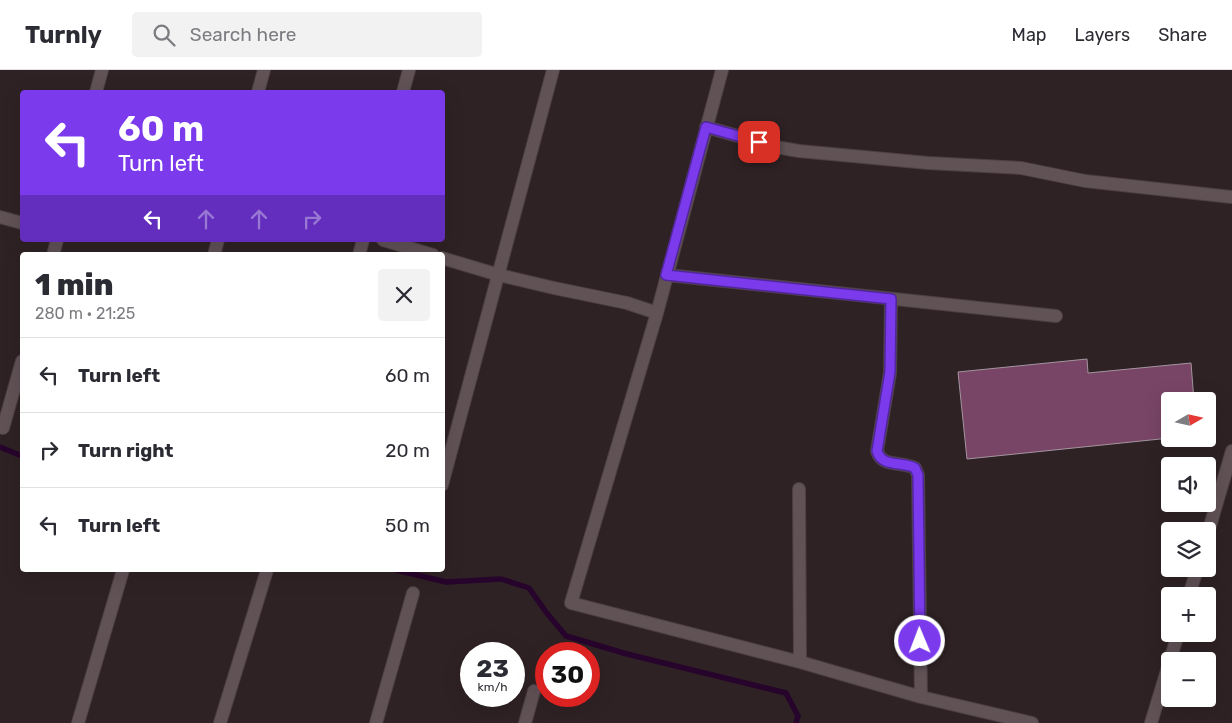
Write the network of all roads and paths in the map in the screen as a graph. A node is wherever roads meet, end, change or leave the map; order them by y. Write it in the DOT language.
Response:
graph roads {
  1 [pos="102,70"];
  2 [pos="264,70"];
  3 [pos="409,70"];
  4 [pos="554,70"];
  5 [pos="722,70"];
  6 [pos="97,90"];
  7 [pos="259,90"];
  8 [pos="404,90"];
  9 [pos="706,127"];
  10 [pos="1232,197"];
  11 [pos="0,216"];
  12 [pos="20,221"];
  13 [pos="390,242"];
  14 [pos="423,252"];
  15 [pos="445,259"];
  16 [pos="499,274"];
  17 [pos="666,275"];
  18 [pos="891,299"];
  19 [pos="657,312"];
  20 [pos="1056,316"];
  21 [pos="20,368"];
  22 [pos="3,428"];
  23 [pos="1232,451"];
  24 [pos="445,474"];
  25 [pos="799,489"];
  26 [pos="1211,522"];
  27 [pos="122,572"];
  28 [pos="266,572"];
  29 [pos="413,593"];
  30 [pos="1176,642"];
  31 [pos="800,662"];
  32 [pos="534,691"];
  33 [pos="921,697"];
  34 [pos="78,723"];
  35 [pos="220,723"];
  36 [pos="376,723"];
  37 [pos="525,723"];
  38 [pos="1032,723"];
  39 [pos="1151,723"];
  1 -- 6 [label="street"];
  2 -- 7 [label="street"];
  3 -- 8 [label="street"];
  4 -- 16 [label="street"];
  5 -- 9 [label="street"];
  9 -- 10 [label="street"];
  9 -- 17 [label="street"];
  11 -- 12 [label="street"];
  13 -- 14 [label="street"];
  15 -- 16 [label="street"];
  16 -- 19 [label="street"];
  16 -- 24 [label="street"];
  17 -- 18 [label="street"];
  17 -- 19 [label="street"];
  18 -- 20 [label="street"];
  18 -- 33 [label="street"];
  19 -- 31 [label="street"];
  21 -- 22 [label="street"];
  23 -- 26 [label="street"];
  25 -- 31 [label="street"];
  27 -- 34 [label="street"];
  28 -- 35 [label="street"];
  29 -- 36 [label="street"];
  30 -- 39 [label="street"];
  31 -- 33 [label="street"];
  32 -- 37 [label="street"];
  33 -- 38 [label="street"];
}
